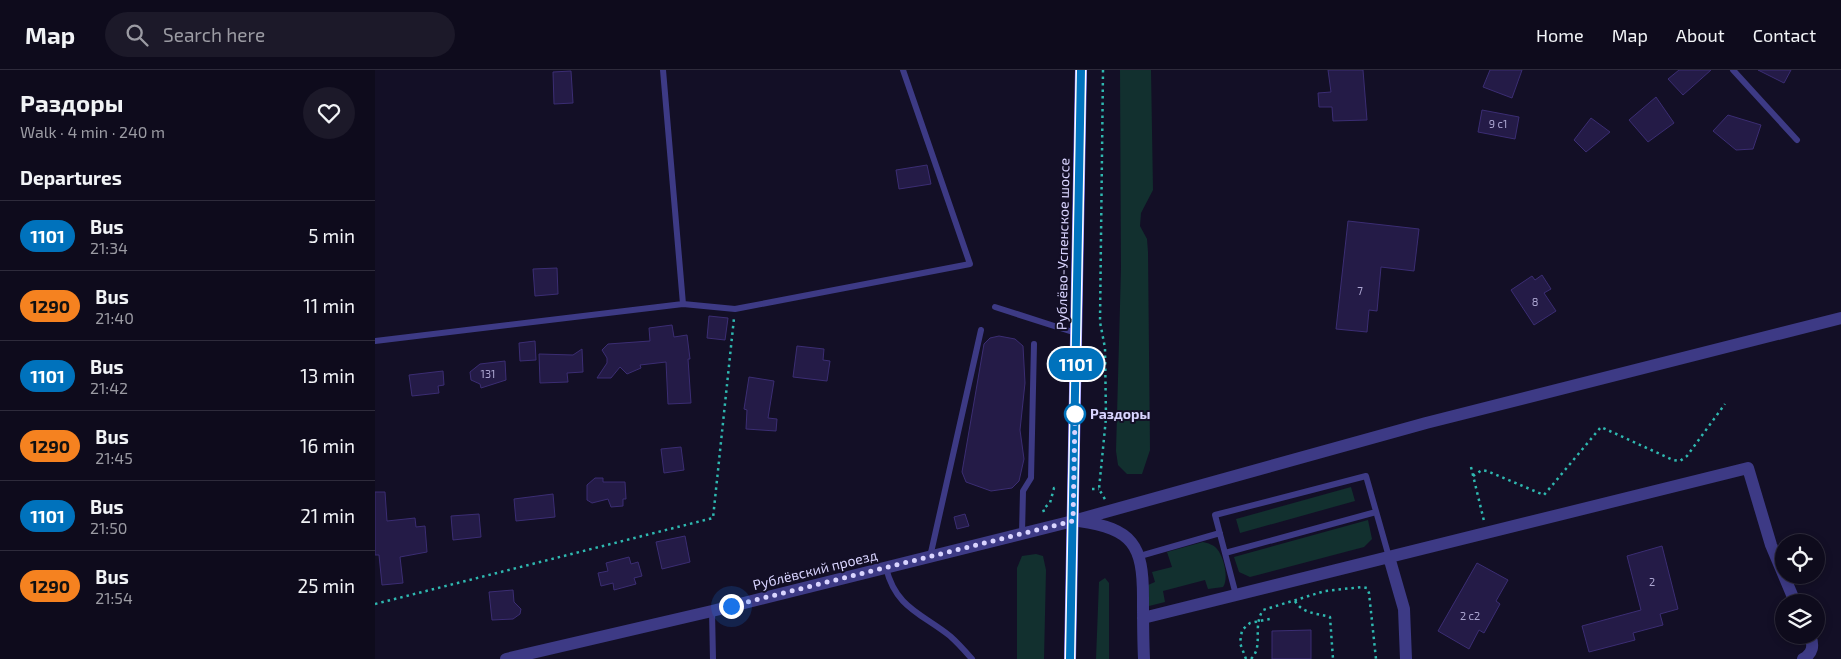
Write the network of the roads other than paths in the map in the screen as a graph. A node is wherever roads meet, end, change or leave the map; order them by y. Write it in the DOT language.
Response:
graph roads {
  1 [pos="663,70"];
  2 [pos="903,70"];
  3 [pos="1081,70"];
  4 [pos="1733,70"];
  5 [pos="1797,140"];
  6 [pos="683,304"];
  7 [pos="995,307"];
  8 [pos="1841,318"];
  9 [pos="981,330"];
  10 [pos="1076,332"];
  11 [pos="375,341"];
  12 [pos="1034,344"];
  13 [pos="1376,512"];
  14 [pos="1073,521"];
  15 [pos="1022,533"];
  16 [pos="1220,533"];
  17 [pos="1225,553"];
  18 [pos="1140,556"];
  19 [pos="930,557"];
  20 [pos="1389,557"];
  21 [pos="886,568"];
  22 [pos="1792,594"];
  23 [pos="1236,595"];
  24 [pos="712,611"];
  25 [pos="1143,618"];
  26 [pos="1812,644"];
  27 [pos="506,659"];
  28 [pos="713,659"];
  29 [pos="972,659"];
  30 [pos="1070,659"];
  31 [pos="1143,659"];
  32 [pos="1406,659"];
  33 [pos="1803,659"];
  1 -- 6 [label="lane"];
  2 -- 6 [label="lane"];
  3 -- 10 [label="main road, Рублёво-Успенское шоссе"];
  4 -- 5 [label="lane"];
  6 -- 11 [label="lane"];
  7 -- 10 [label="lane"];
  8 -- 14 [label="street, Рублёвский проезд"];
  9 -- 19 [label="lane"];
  10 -- 14 [label="main road, Рублёво-Успенское шоссе"];
  12 -- 15 [label="lane"];
  13 -- 16 [label="lane"];
  13 -- 17 [label="lane"];
  13 -- 20 [label="lane"];
  14 -- 15 [label="street, Рублёвский проезд"];
  14 -- 18 [label="street"];
  14 -- 30 [label="main road, Рублёво-Успенское шоссе"];
  15 -- 19 [label="street, Рублёвский проезд"];
  16 -- 17 [label="lane"];
  16 -- 18 [label="lane"];
  17 -- 23 [label="lane"];
  18 -- 25 [label="street"];
  19 -- 21 [label="street, Рублёвский проезд"];
  20 -- 22 [label="street"];
  20 -- 23 [label="street"];
  20 -- 32 [label="street"];
  21 -- 24 [label="street, Рублёвский проезд"];
  21 -- 29 [label="lane"];
  23 -- 25 [label="street"];
  24 -- 27 [label="street, Рублёвский проезд"];
  24 -- 28 [label="lane"];
  25 -- 31 [label="street"];
  26 -- 33 [label="street"];
}
